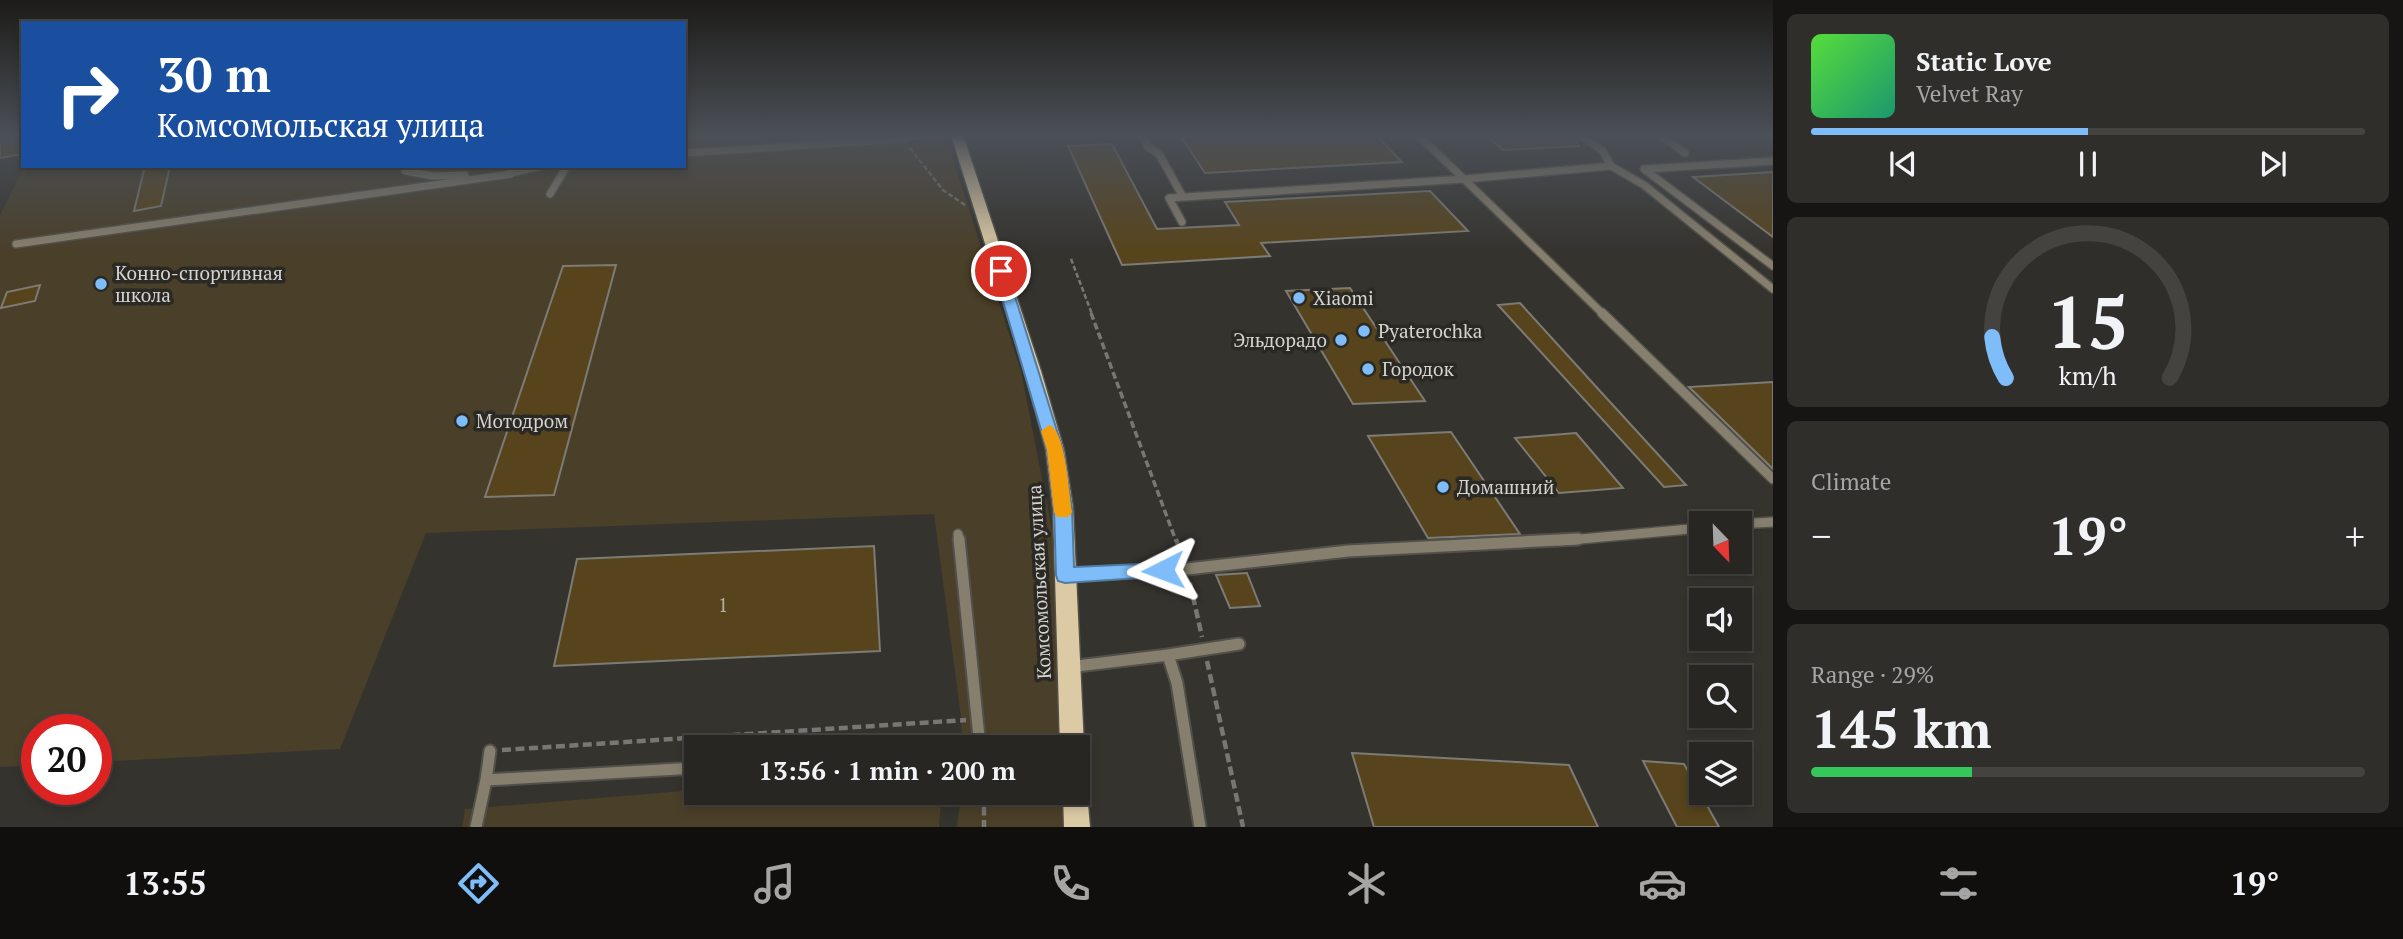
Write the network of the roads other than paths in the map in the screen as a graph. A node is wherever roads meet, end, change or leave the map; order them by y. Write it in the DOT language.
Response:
graph roads {
  1 [pos="420,174"];
  2 [pos="511,174"];
  3 [pos="562,174"];
  4 [pos="970,174"];
  5 [pos="1170,174"];
  6 [pos="1458,174"];
  7 [pos="1525,174"];
  8 [pos="1628,174"];
  9 [pos="1650,174"];
  10 [pos="1464,179"];
  11 [pos="550,194"];
  12 [pos="1183,197"];
  13 [pos="1182,222"];
  14 [pos="16,244"];
  15 [pos="1773,266"];
  16 [pos="1773,289"];
  17 [pos="1773,479"];
  18 [pos="1773,522"];
  19 [pos="1752,523"];
  20 [pos="1689,529"];
  21 [pos="958,534"];
  22 [pos="1065,575"];
  23 [pos="1239,644"];
  24 [pos="1168,655"];
  25 [pos="1068,667"];
  26 [pos="980,735"];
  27 [pos="1071,735"];
  28 [pos="490,751"];
  29 [pos="684,769"];
  30 [pos="486,780"];
  31 [pos="1075,805"];
  32 [pos="476,827"];
  33 [pos="1077,827"];
  34 [pos="1200,827"];
  1 -- 2 [label="lane"];
  2 -- 14 [label="lane"];
  3 -- 11 [label="lane"];
  4 -- 22 [label="main road, Комсомольская улица"];
  5 -- 12 [label="lane"];
  6 -- 10 [label="lane"];
  7 -- 10 [label="lane"];
  8 -- 16 [label="lane"];
  9 -- 15 [label="lane"];
  10 -- 12 [label="lane"];
  10 -- 17 [label="lane"];
  12 -- 13 [label="lane"];
  18 -- 19 [label="lane"];
  20 -- 22 [label="lane"];
  21 -- 26 [label="lane"];
  22 -- 25 [label="main road, Комсомольская улица"];
  23 -- 24 [label="lane"];
  24 -- 25 [label="lane"];
  24 -- 34 [label="lane"];
  25 -- 27 [label="main road, Комсомольская улица"];
  28 -- 30 [label="lane"];
  29 -- 30 [label="lane"];
  30 -- 32 [label="lane"];
  31 -- 33 [label="main road"];
}
